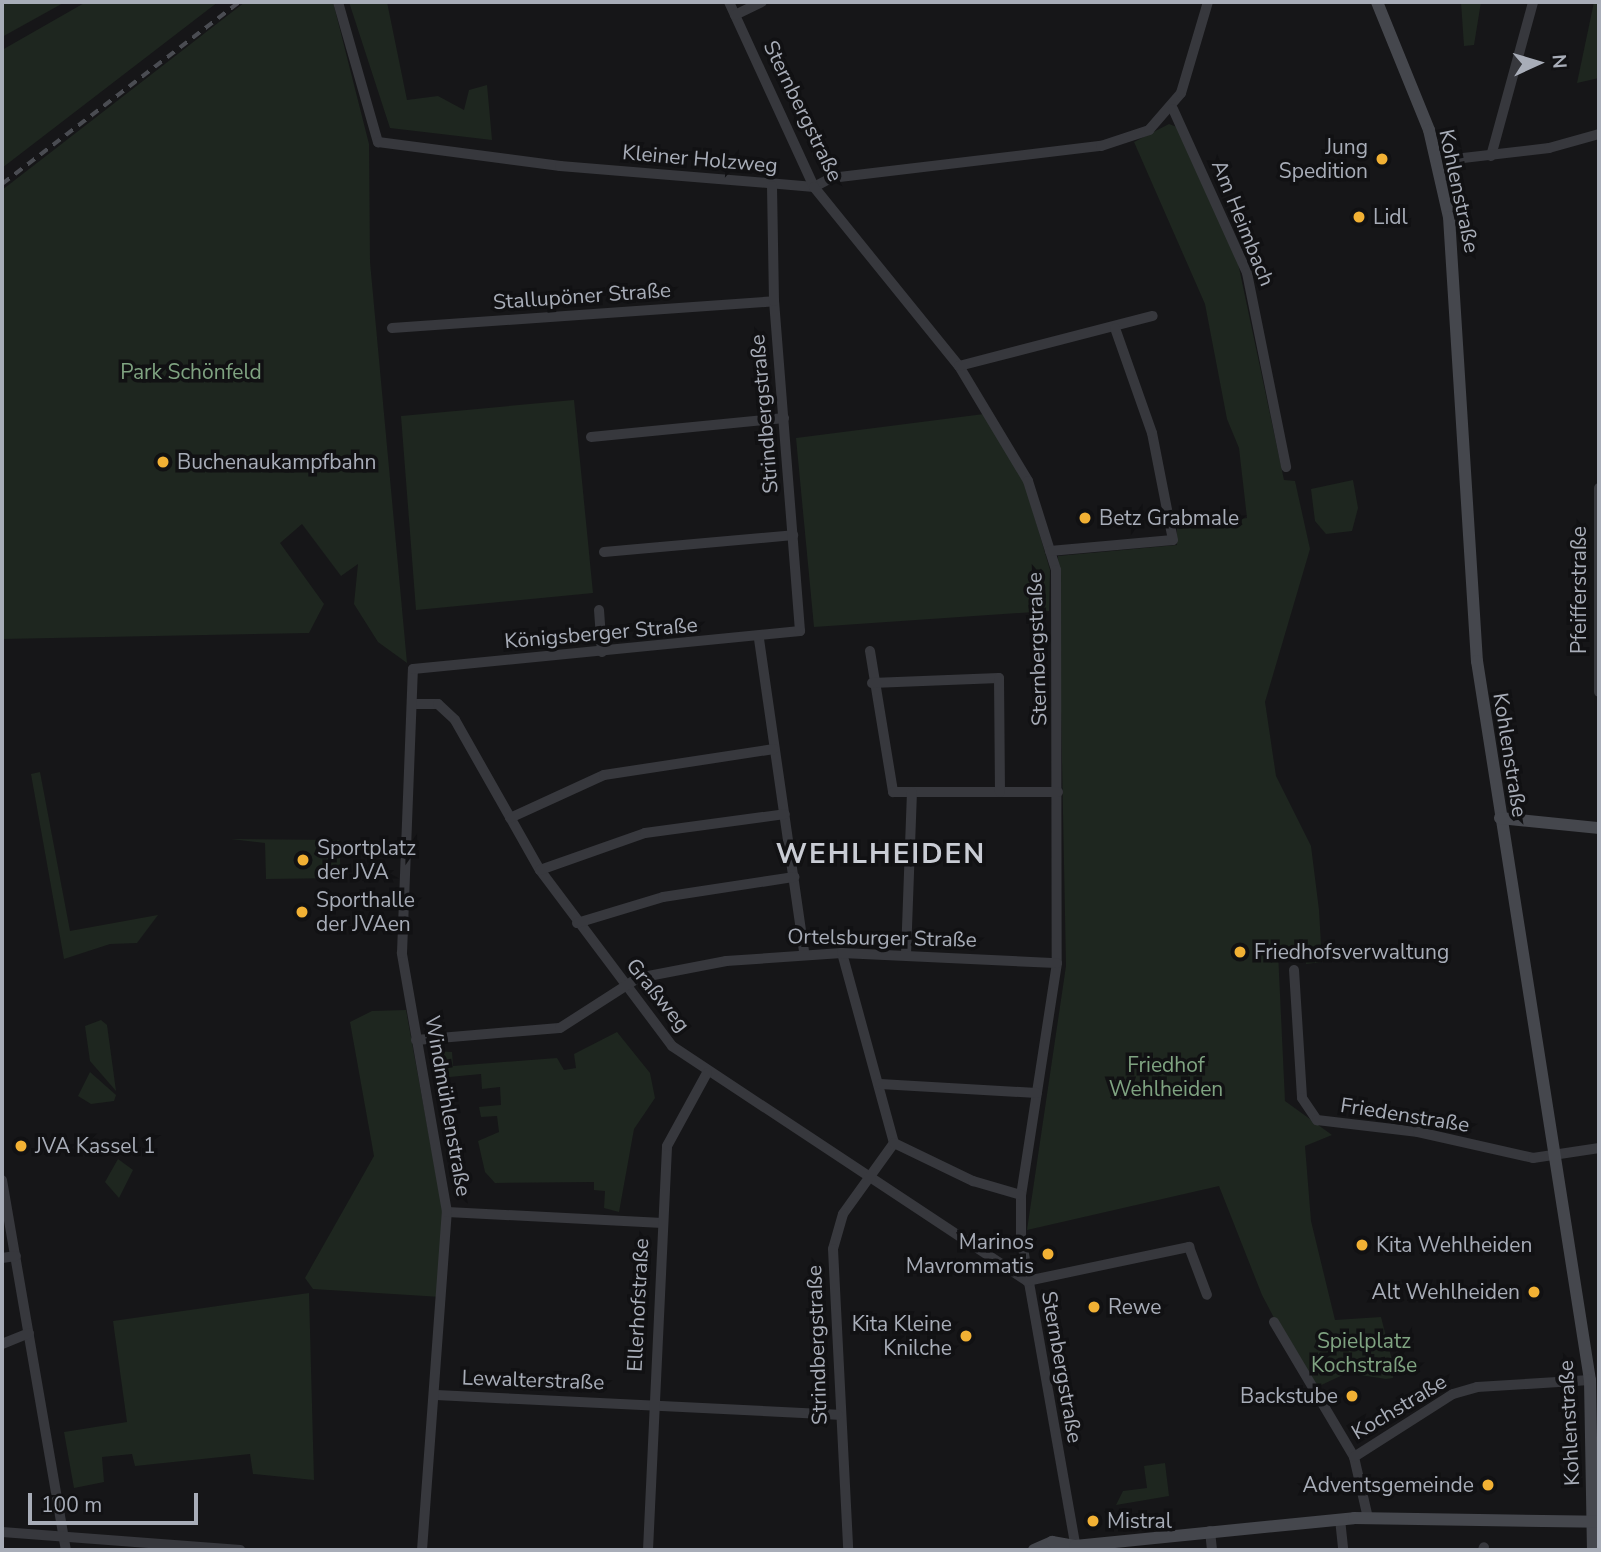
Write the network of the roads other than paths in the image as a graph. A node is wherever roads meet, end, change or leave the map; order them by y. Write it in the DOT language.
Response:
graph roads {
  1 [pos="338,2"];
  2 [pos="729,2"];
  3 [pos="762,2"];
  4 [pos="1208,2"];
  5 [pos="1377,2"];
  6 [pos="1533,2"];
  7 [pos="735,15"];
  8 [pos="1173,109"];
  9 [pos="1599,134"];
  10 [pos="1491,156"];
  11 [pos="1437,161"];
  12 [pos="772,186"];
  13 [pos="814,187"];
  14 [pos="774,301"];
  15 [pos="1153,316"];
  16 [pos="392,328"];
  17 [pos="1115,328"];
  18 [pos="959,366"];
  19 [pos="784,418"];
  20 [pos="591,437"];
  21 [pos="1286,467"];
  22 [pos="1599,488"];
  23 [pos="793,535"];
  24 [pos="1050,551"];
  25 [pos="604,552"];
  26 [pos="599,610"];
  27 [pos="794,635"];
  28 [pos="759,639"];
  29 [pos="870,651"];
  30 [pos="602,652"];
  31 [pos="412,669"];
  32 [pos="873,683"];
  33 [pos="1599,692"];
  34 [pos="416,704"];
  35 [pos="774,749"];
  36 [pos="912,792"];
  37 [pos="1000,792"];
  38 [pos="1058,792"];
  39 [pos="785,814"];
  40 [pos="510,818"];
  41 [pos="1500,818"];
  42 [pos="1599,828"];
  43 [pos="540,870"];
  44 [pos="794,877"];
  45 [pos="577,923"];
  46 [pos="804,953"];
  47 [pos="842,953"];
  48 [pos="906,956"];
  49 [pos="1057,963"];
  50 [pos="1294,970"];
  51 [pos="626,986"];
  52 [pos="416,1040"];
  53 [pos="707,1073"];
  54 [pos="880,1084"];
  55 [pos="1037,1093"];
  56 [pos="894,1143"];
  57 [pos="1599,1148"];
  58 [pos="1552,1155"];
  59 [pos="2,1180"];
  60 [pos="870,1180"];
  61 [pos="1021,1195"];
  62 [pos="447,1212"];
  63 [pos="663,1223"];
  64 [pos="16,1256"];
  65 [pos="2,1258"];
  66 [pos="1027,1281"];
  67 [pos="1207,1295"];
  68 [pos="1274,1322"];
  69 [pos="29,1334"];
  70 [pos="2,1344"];
  71 [pos="1590,1380"];
  72 [pos="436,1395"];
  73 [pos="652,1404"];
  74 [pos="838,1415"];
  75 [pos="1596,1419"];
  76 [pos="1354,1457"];
  77 [pos="1368,1518"];
  78 [pos="1340,1519"];
  79 [pos="1596,1521"];
  80 [pos="1210,1531"];
  81 [pos="2,1532"];
  82 [pos="65,1537"];
  83 [pos="1074,1549"];
  84 [pos="66,1550"];
  85 [pos="240,1550"];
  86 [pos="422,1550"];
  87 [pos="649,1550"];
  88 [pos="848,1550"];
  89 [pos="1034,1550"];
  90 [pos="1212,1550"];
  91 [pos="1343,1550"];
  92 [pos="1593,1550"];
  1 -- 12 [label="street, Kleiner Holzweg"];
  2 -- 7 [label="street, Sternbergstraße"];
  3 -- 7 [label="street"];
  4 -- 8 [label="street"];
  5 -- 11 [label="main road, Kohlenstraße"];
  6 -- 10 [label="street"];
  7 -- 13 [label="street, Sternbergstraße"];
  8 -- 13 [label="street, Kleiner Holzweg"];
  8 -- 21 [label="street, Am Heimbach"];
  9 -- 10 [label="street"];
  10 -- 11 [label="street"];
  11 -- 41 [label="main road, Kohlenstraße"];
  12 -- 13 [label="street, Kleiner Holzweg"];
  12 -- 14 [label="street, Strindbergstraße"];
  13 -- 18 [label="street, Sternbergstraße"];
  14 -- 16 [label="street, Stallupöner Straße"];
  14 -- 19 [label="street, Strindbergstraße"];
  15 -- 17 [label="street"];
  17 -- 18 [label="street"];
  17 -- 24 [label="street"];
  18 -- 24 [label="street, Sternbergstraße"];
  19 -- 20 [label="street"];
  19 -- 23 [label="street, Strindbergstraße"];
  22 -- 33 [label="street, Pfeifferstraße"];
  23 -- 25 [label="street"];
  23 -- 27 [label="street, Strindbergstraße"];
  24 -- 38 [label="street, Sternbergstraße"];
  26 -- 30 [label="street"];
  27 -- 28 [label="street, Königsberger Straße"];
  28 -- 30 [label="street, Königsberger Straße"];
  28 -- 35 [label="street"];
  29 -- 32 [label="street"];
  30 -- 31 [label="street, Königsberger Straße"];
  31 -- 34 [label="street, Windmühlenstraße"];
  32 -- 36 [label="street"];
  32 -- 37 [label="street"];
  34 -- 40 [label="street, Graßweg"];
  34 -- 52 [label="street, Windmühlenstraße"];
  35 -- 39 [label="street"];
  35 -- 40 [label="street"];
  36 -- 37 [label="street"];
  36 -- 48 [label="street"];
  37 -- 38 [label="street"];
  38 -- 49 [label="street, Sternbergstraße"];
  39 -- 43 [label="street"];
  39 -- 44 [label="street"];
  40 -- 43 [label="street, Graßweg"];
  41 -- 42 [label="main road"];
  41 -- 58 [label="main road, Kohlenstraße"];
  43 -- 45 [label="street, Graßweg"];
  44 -- 45 [label="street"];
  44 -- 46 [label="street"];
  45 -- 51 [label="street, Graßweg"];
  46 -- 47 [label="street, Ortelsburger Straße"];
  46 -- 51 [label="street, Ortelsburger Straße"];
  47 -- 48 [label="street, Ortelsburger Straße"];
  47 -- 54 [label="street"];
  48 -- 49 [label="street, Ortelsburger Straße"];
  49 -- 55 [label="street, Sternbergstraße"];
  50 -- 58 [label="street, Friedenstraße"];
  51 -- 52 [label="street, Ortelsburger Straße"];
  51 -- 53 [label="street, Graßweg"];
  52 -- 62 [label="street, Windmühlenstraße"];
  53 -- 60 [label="street, Graßweg"];
  53 -- 63 [label="street, Ellerhofstraße"];
  54 -- 55 [label="street"];
  54 -- 56 [label="street"];
  55 -- 61 [label="street, Sternbergstraße"];
  56 -- 60 [label="street, Strindbergstraße"];
  56 -- 61 [label="street"];
  57 -- 58 [label="street, Friedenstraße"];
  58 -- 71 [label="main road, Kohlenstraße"];
  59 -- 64 [label="street"];
  60 -- 66 [label="street, Graßweg"];
  60 -- 74 [label="street, Strindbergstraße"];
  61 -- 66 [label="street, Sternbergstraße"];
  62 -- 63 [label="street"];
  62 -- 72 [label="street, Windmühlenstraße"];
  63 -- 73 [label="street, Ellerhofstraße"];
  64 -- 65 [label="street"];
  64 -- 69 [label="street"];
  66 -- 67 [label="street"];
  66 -- 83 [label="street, Sternbergstraße"];
  68 -- 76 [label="street"];
  69 -- 70 [label="street"];
  69 -- 82 [label="street"];
  71 -- 75 [label="main road, Kohlenstraße"];
  71 -- 76 [label="street, Kochstraße"];
  72 -- 73 [label="street, Lewalterstraße"];
  72 -- 86 [label="street, Windmühlenstraße"];
  73 -- 74 [label="street, Lewalterstraße"];
  73 -- 87 [label="street, Ellerhofstraße"];
  74 -- 88 [label="street, Strindbergstraße"];
  75 -- 79 [label="main road, Kohlenstraße"];
  76 -- 77 [label="street"];
  77 -- 78 [label="main road"];
  77 -- 79 [label="main road"];
  78 -- 80 [label="main road"];
  78 -- 91 [label="street"];
  79 -- 92 [label="main road, Kohlenstraße"];
  80 -- 83 [label="main road"];
  80 -- 90 [label="street"];
  81 -- 82 [label="street"];
  82 -- 84 [label="street"];
  82 -- 85 [label="street"];
  83 -- 89 [label="main road"];
}
